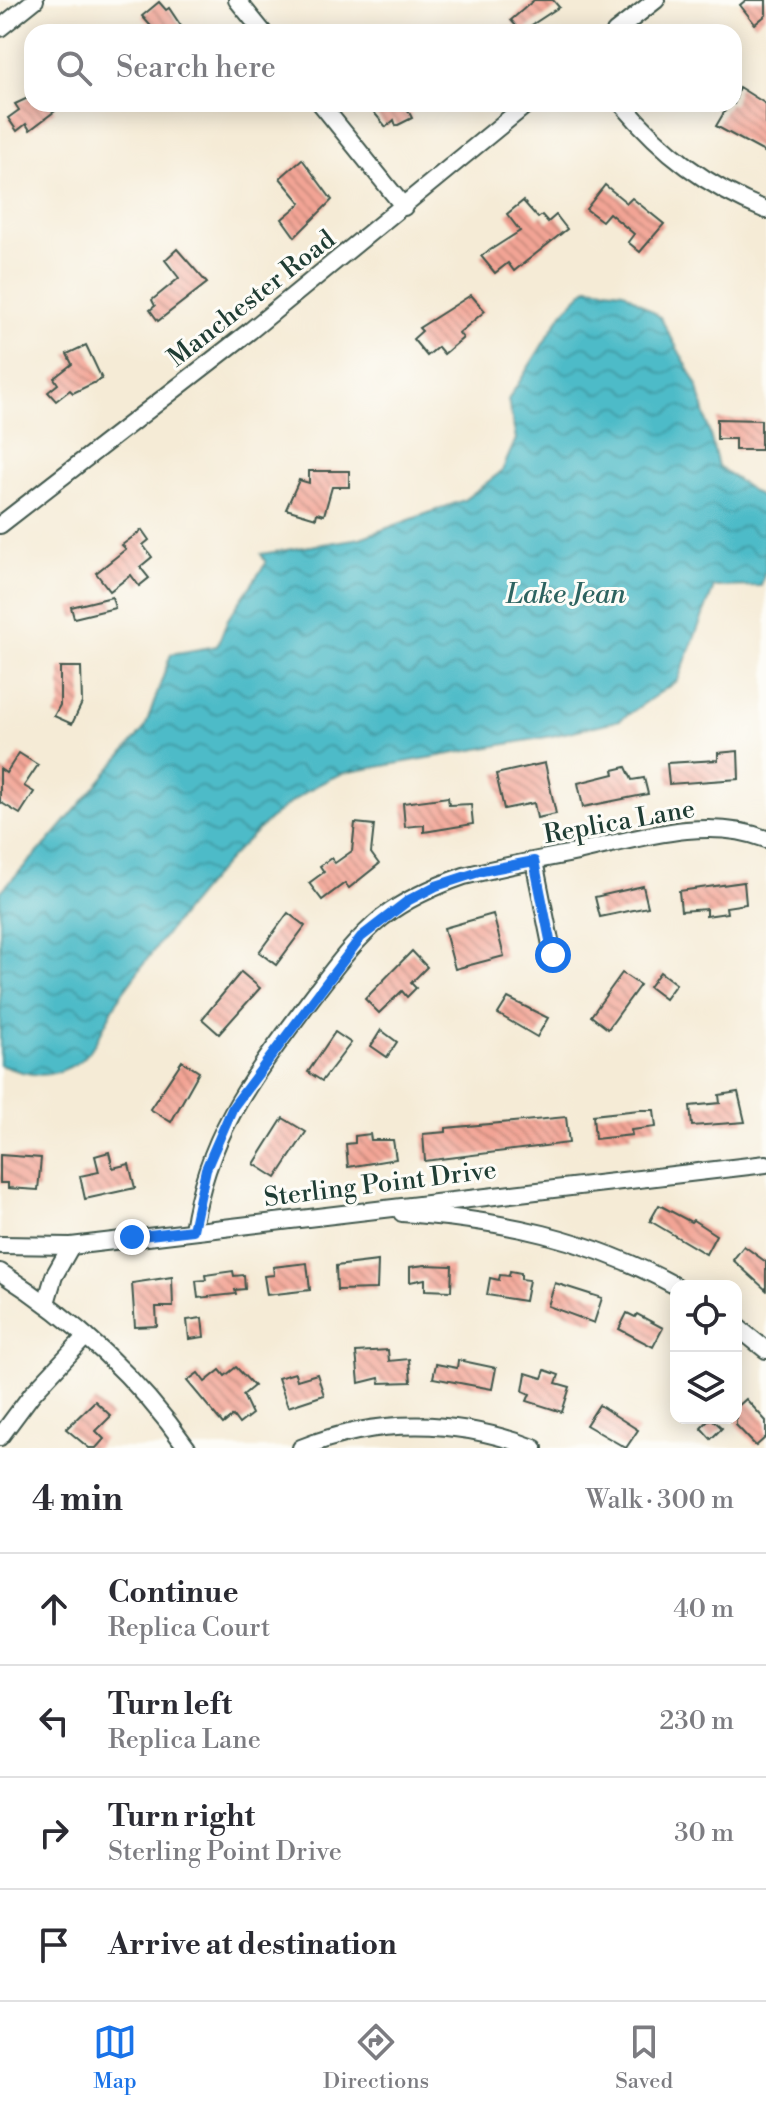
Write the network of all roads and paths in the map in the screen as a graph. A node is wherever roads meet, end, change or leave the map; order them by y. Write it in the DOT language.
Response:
graph roads {
  1 [pos="35,0"];
  2 [pos="237,0"];
  3 [pos="656,0"];
  4 [pos="256,24"];
  5 [pos="625,24"];
  6 [pos="0,28"];
  7 [pos="327,112"];
  8 [pos="517,112"];
  9 [pos="629,112"];
  10 [pos="404,207"];
  11 [pos="766,210"];
  12 [pos="0,525"];
  13 [pos="766,839"];
  14 [pos="534,861"];
  15 [pos="553,955"];
  16 [pos="766,1164"];
  17 [pos="362,1210"];
  18 [pos="193,1230"];
  19 [pos="0,1245"];
  20 [pos="71,1246"];
  21 [pos="0,1272"];
  22 [pos="670,1283"];
  23 [pos="46,1303"];
  24 [pos="742,1331"];
  25 [pos="86,1336"];
  26 [pos="766,1350"];
  27 [pos="0,1437"];
  28 [pos="187,1448"];
  29 [pos="301,1448"];
  30 [pos="534,1448"];
  1 -- 6 [label="street"];
  2 -- 4 [label="street"];
  3 -- 5 [label="street"];
  7 -- 10 [label="street"];
  8 -- 10 [label="street, Manchester Road"];
  9 -- 11 [label="street"];
  10 -- 12 [label="street, Manchester Road"];
  13 -- 14 [label="street, Replica Lane"];
  14 -- 15 [label="street"];
  14 -- 18 [label="street, Replica Lane"];
  16 -- 17 [label="street, Sterling Point Drive"];
  17 -- 18 [label="street, Sterling Point Drive"];
  17 -- 22 [label="street"];
  18 -- 20 [label="street, Sterling Point Drive"];
  19 -- 20 [label="street, Sterling Point Drive"];
  20 -- 23 [label="street"];
  21 -- 23 [label="street"];
  23 -- 25 [label="street"];
  24 -- 26 [label="street"];
  25 -- 27 [label="street"];
  25 -- 28 [label="street"];
  29 -- 30 [label="street"];
}
